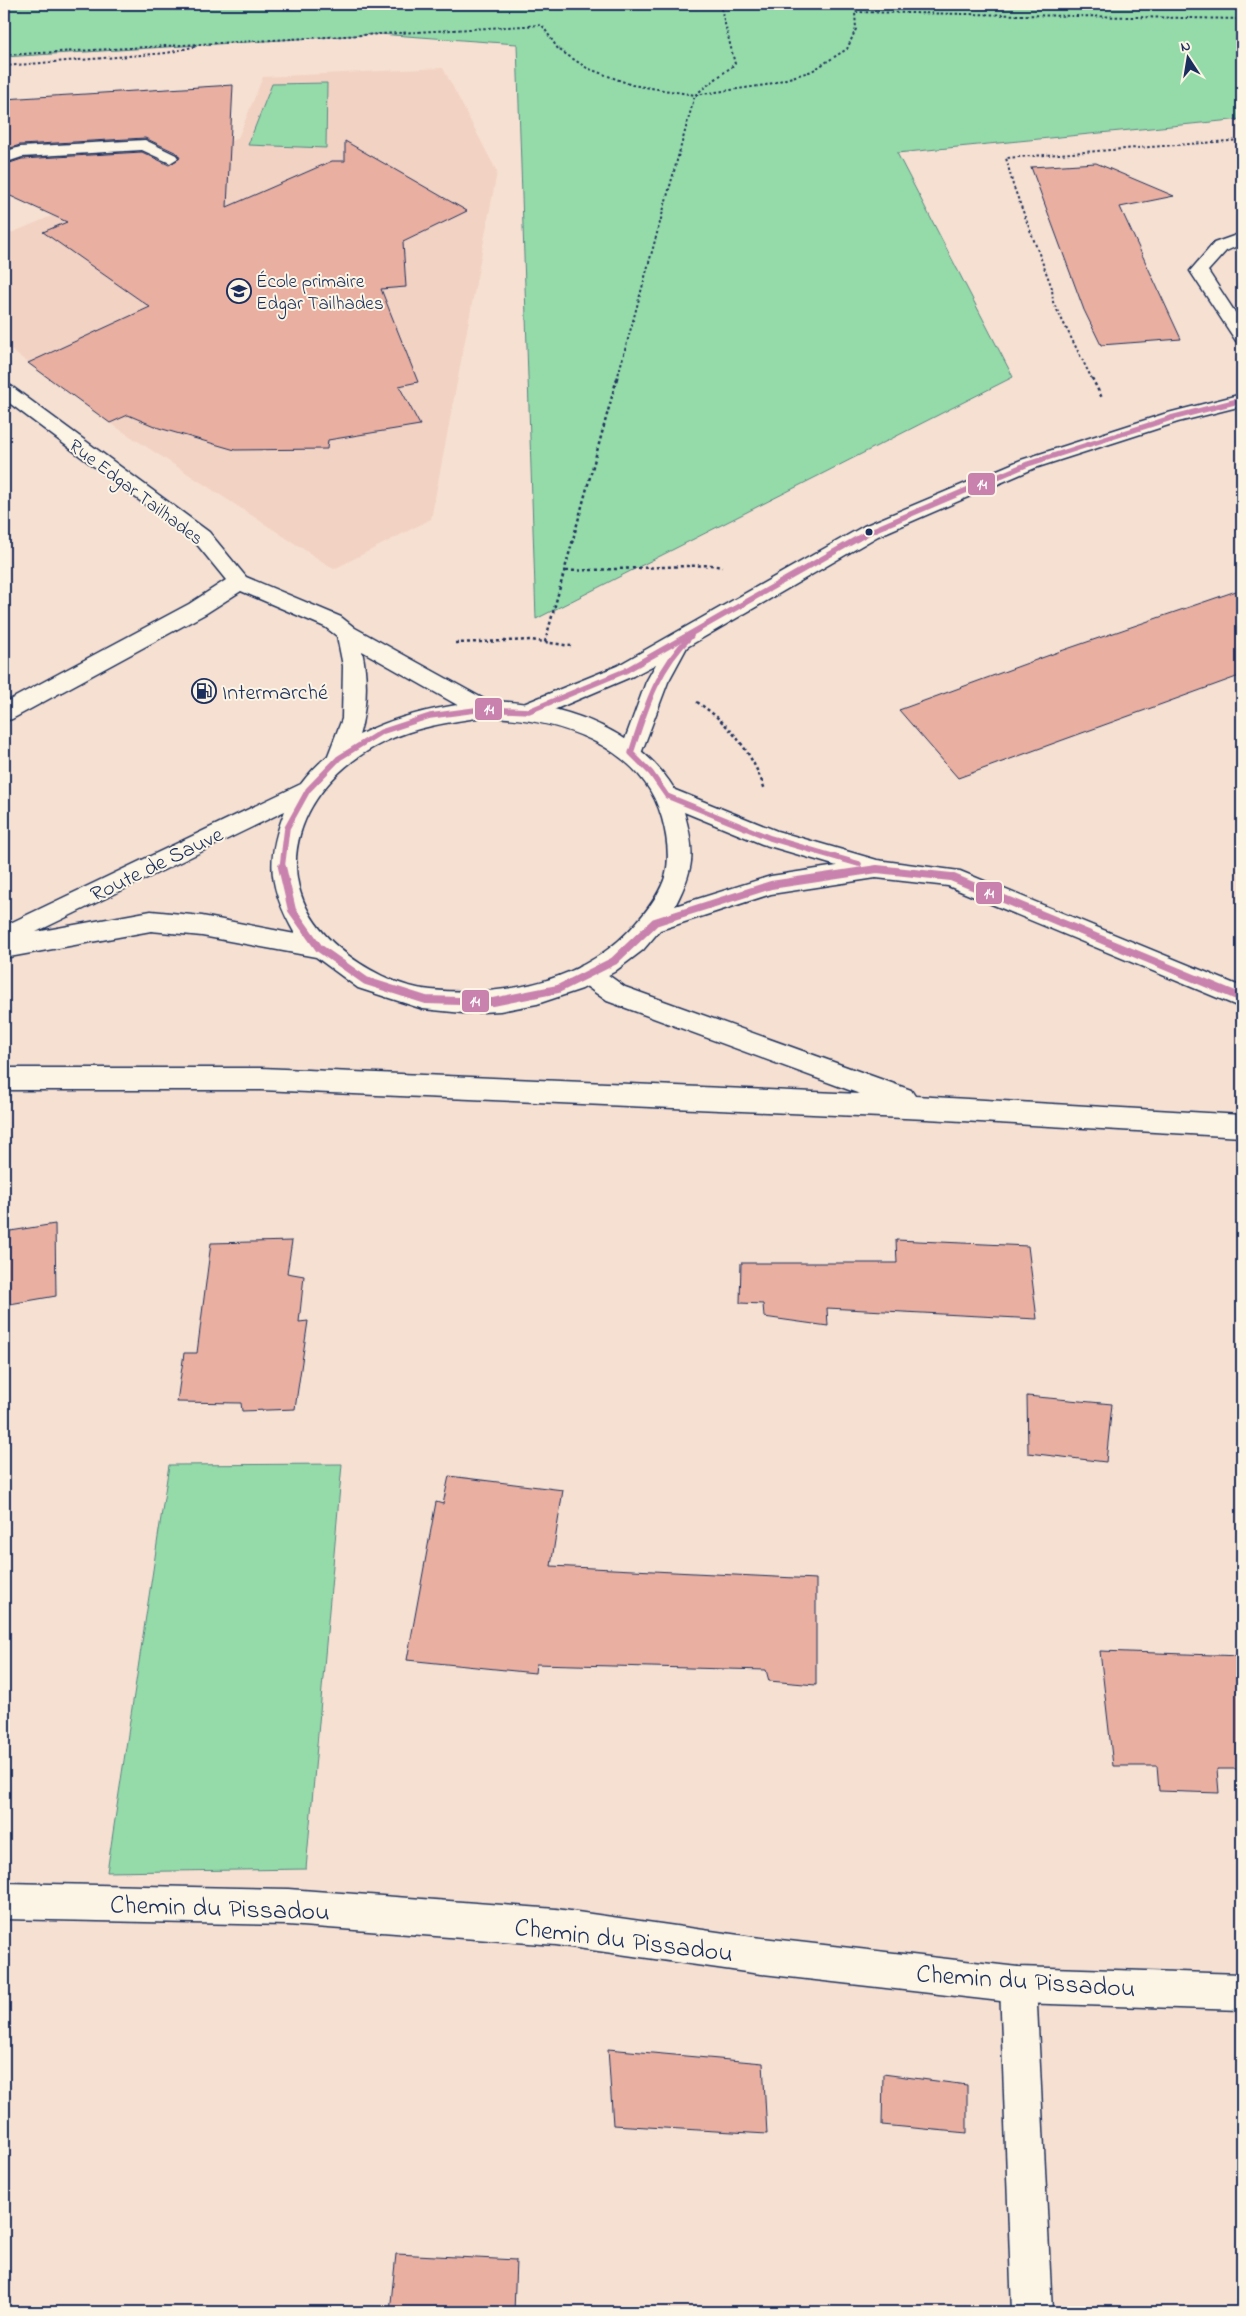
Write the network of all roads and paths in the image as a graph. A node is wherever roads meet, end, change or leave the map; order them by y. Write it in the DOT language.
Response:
graph roads {
  1 [pos="720,4"];
  2 [pos="1242,19"];
  3 [pos="206,44"];
  4 [pos="4,55"];
  5 [pos="4,66"];
  6 [pos="696,95"];
  7 [pos="1242,140"];
  8 [pos="4,158"];
  9 [pos="170,158"];
  10 [pos="1242,238"];
  11 [pos="1242,337"];
  12 [pos="4,390"];
  13 [pos="1242,400"];
  14 [pos="1103,402"];
  15 [pos="566,571"];
  16 [pos="239,582"];
  17 [pos="773,588"];
  18 [pos="347,633"];
  19 [pos="545,642"];
  20 [pos="679,642"];
  21 [pos="448,644"];
  22 [pos="573,647"];
  23 [pos="691,699"];
  24 [pos="483,708"];
  25 [pos="529,711"];
  26 [pos="4,713"];
  27 [pos="631,753"];
  28 [pos="339,758"];
  29 [pos="308,790"];
  30 [pos="667,796"];
  31 [pos="767,797"];
  32 [pos="877,870"];
  33 [pos="655,922"];
  34 [pos="4,937"];
  35 [pos="4,948"];
  36 [pos="319,948"];
  37 [pos="588,974"];
  38 [pos="1242,998"];
  39 [pos="4,1079"];
  40 [pos="927,1108"];
  41 [pos="1242,1126"];
  42 [pos="4,1901"];
  43 [pos="1018,1985"];
  44 [pos="1242,1992"];
  45 [pos="1032,2312"];
  1 -- 6 [label="path"];
  2 -- 6 [label="path"];
  3 -- 4 [label="path"];
  3 -- 5 [label="path"];
  3 -- 6 [label="path"];
  6 -- 15 [label="path"];
  7 -- 14 [label="path"];
  8 -- 9 [label="street"];
  10 -- 11 [label="street"];
  12 -- 16 [label="street, Rue Edgar Tailhades"];
  13 -- 17 [label="street"];
  15 -- 17 [label="path"];
  15 -- 19 [label="path"];
  16 -- 18 [label="street, Rue Edgar Tailhades"];
  16 -- 26 [label="street"];
  17 -- 20 [label="street"];
  18 -- 24 [label="street, Rue Edgar Tailhades"];
  18 -- 28 [label="street"];
  19 -- 21 [label="path"];
  19 -- 22 [label="path"];
  20 -- 25 [label="street"];
  20 -- 27 [label="street"];
  23 -- 31 [label="path"];
  24 -- 25 [label="street"];
  24 -- 28 [label="street"];
  25 -- 27 [label="street"];
  27 -- 30 [label="street"];
  28 -- 29 [label="street"];
  29 -- 34 [label="street, Route de Sauve"];
  29 -- 36 [label="street"];
  30 -- 32 [label="street"];
  30 -- 33 [label="street"];
  32 -- 33 [label="street"];
  32 -- 38 [label="street"];
  33 -- 37 [label="street"];
  35 -- 36 [label="street, Route de Sauve"];
  36 -- 37 [label="street"];
  37 -- 40 [label="street"];
  39 -- 40 [label="street"];
  40 -- 41 [label="street"];
  42 -- 43 [label="street, Chemin du Pissadou"];
  43 -- 44 [label="street, Chemin du Pissadou"];
  43 -- 45 [label="street"];
}
